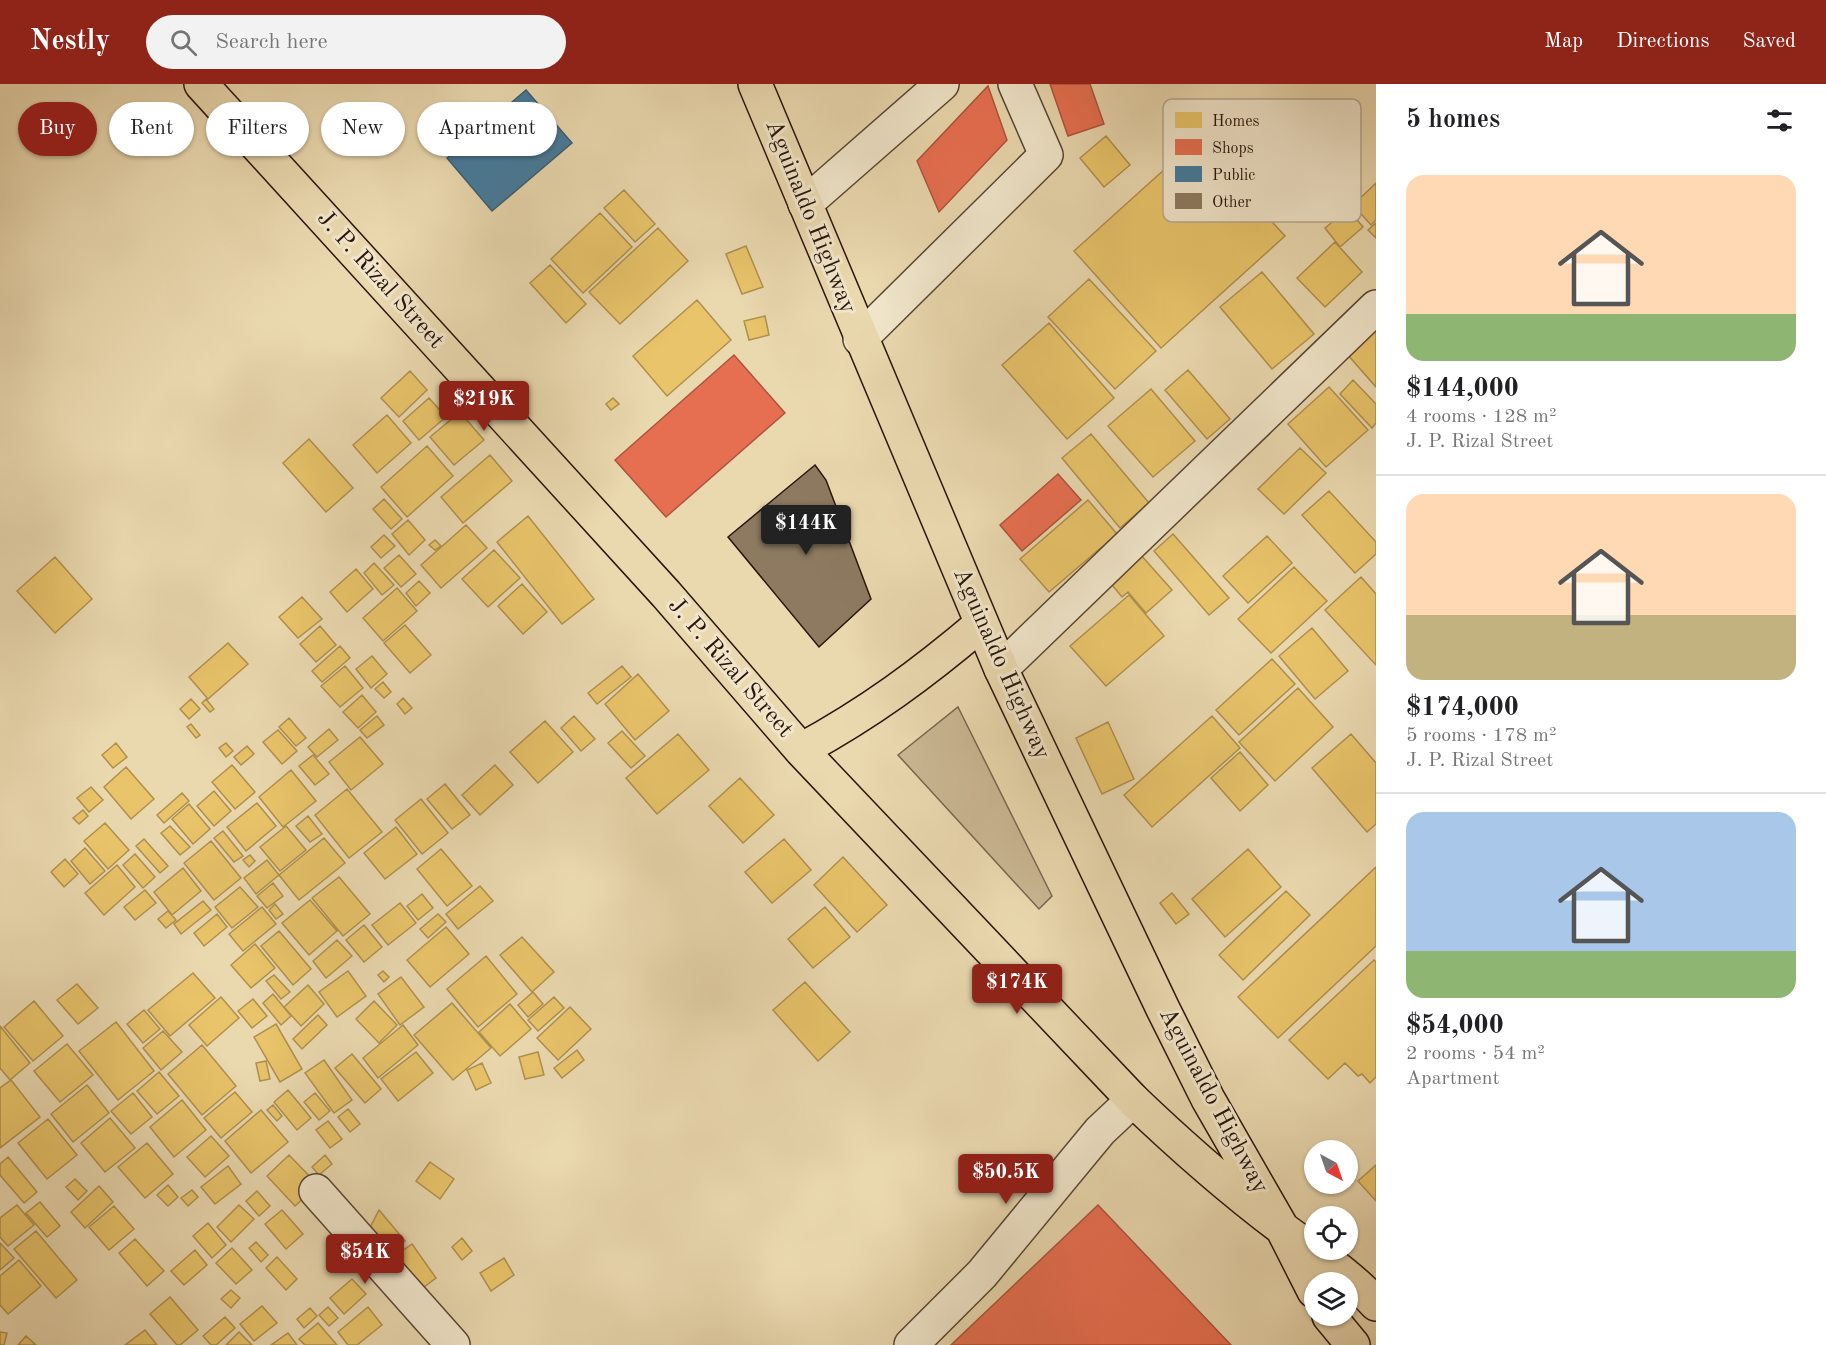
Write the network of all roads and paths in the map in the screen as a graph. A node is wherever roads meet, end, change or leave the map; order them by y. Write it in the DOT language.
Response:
graph roads {
  1 [pos="201,84"];
  2 [pos="755,84"];
  3 [pos="942,84"];
  4 [pos="1015,84"];
  5 [pos="805,204"];
  6 [pos="1376,307"];
  7 [pos="860,339"];
  8 [pos="981,624"];
  9 [pos="1001,669"];
  10 [pos="801,750"];
  11 [pos="1133,1100"];
  12 [pos="316,1191"];
  13 [pos="1282,1228"];
  14 [pos="1304,1272"];
  15 [pos="1376,1304"];
  16 [pos="1337,1326"];
  17 [pos="453,1345"];
  18 [pos="911,1345"];
  19 [pos="1353,1345"];
  1 -- 10 [label="main road, J. P. Rizal Street"];
  2 -- 5 [label="main road, Aguinaldo Highway"];
  3 -- 5 [label="street"];
  4 -- 7 [label="street"];
  5 -- 7 [label="main road, Aguinaldo Highway"];
  6 -- 9 [label="street"];
  7 -- 8 [label="main road, Aguinaldo Highway"];
  8 -- 9 [label="main road, Aguinaldo Highway"];
  8 -- 10 [label="main road"];
  9 -- 13 [label="main road, Aguinaldo Highway"];
  10 -- 11 [label="main road, J. P. Rizal Street"];
  11 -- 13 [label="main road, J. P. Rizal Street"];
  11 -- 18 [label="street"];
  12 -- 17 [label="street"];
  13 -- 14 [label="main road, Aguinaldo Highway"];
  13 -- 15 [label="main road, Aguinaldo Highway"];
  16 -- 19 [label="main road"];
}
